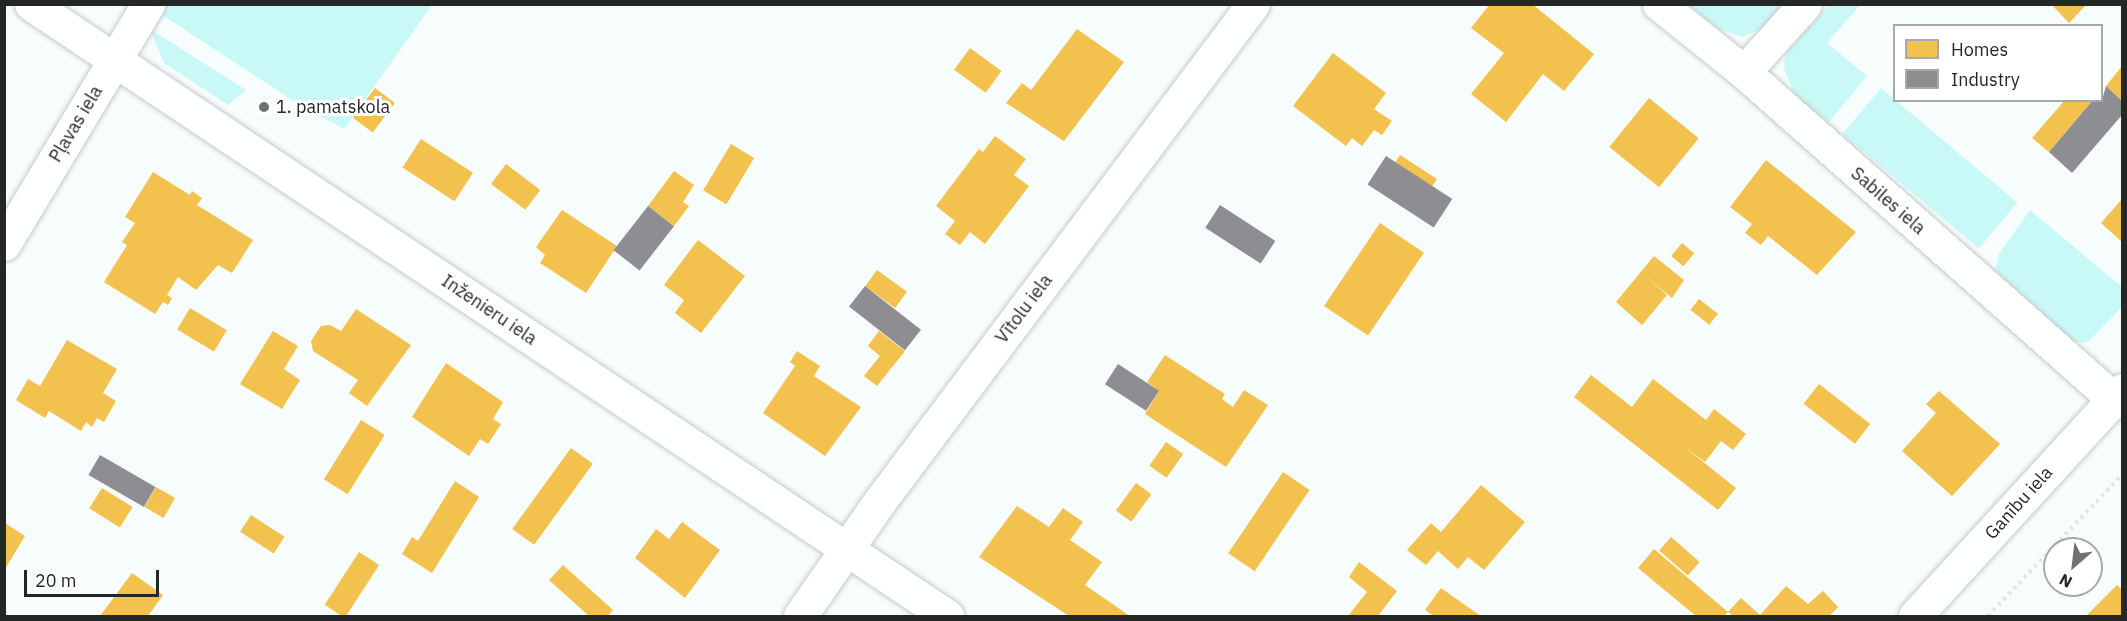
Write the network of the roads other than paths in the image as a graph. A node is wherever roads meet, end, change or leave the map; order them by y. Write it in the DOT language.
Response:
graph roads {
  1 [pos="31,4"];
  2 [pos="147,4"];
  3 [pos="1253,4"];
  4 [pos="1659,4"];
  5 [pos="1804,4"];
  6 [pos="114,60"];
  7 [pos="1744,72"];
  8 [pos="4,244"];
  9 [pos="2118,395"];
  10 [pos="847,549"];
  11 [pos="800,616"];
  12 [pos="947,616"];
  13 [pos="1916,616"];
  1 -- 6 [label="street, Inženieru iela"];
  2 -- 6 [label="street, Pļavas iela"];
  3 -- 10 [label="street, Vītolu iela"];
  4 -- 7 [label="street, Sabiles iela"];
  5 -- 7 [label="street"];
  6 -- 8 [label="street, Pļavas iela"];
  6 -- 10 [label="street, Inženieru iela"];
  7 -- 9 [label="street, Sabiles iela"];
  9 -- 13 [label="street, Ganību iela"];
  10 -- 11 [label="street, Vītolu iela"];
  10 -- 12 [label="street, Inženieru iela"];
}
